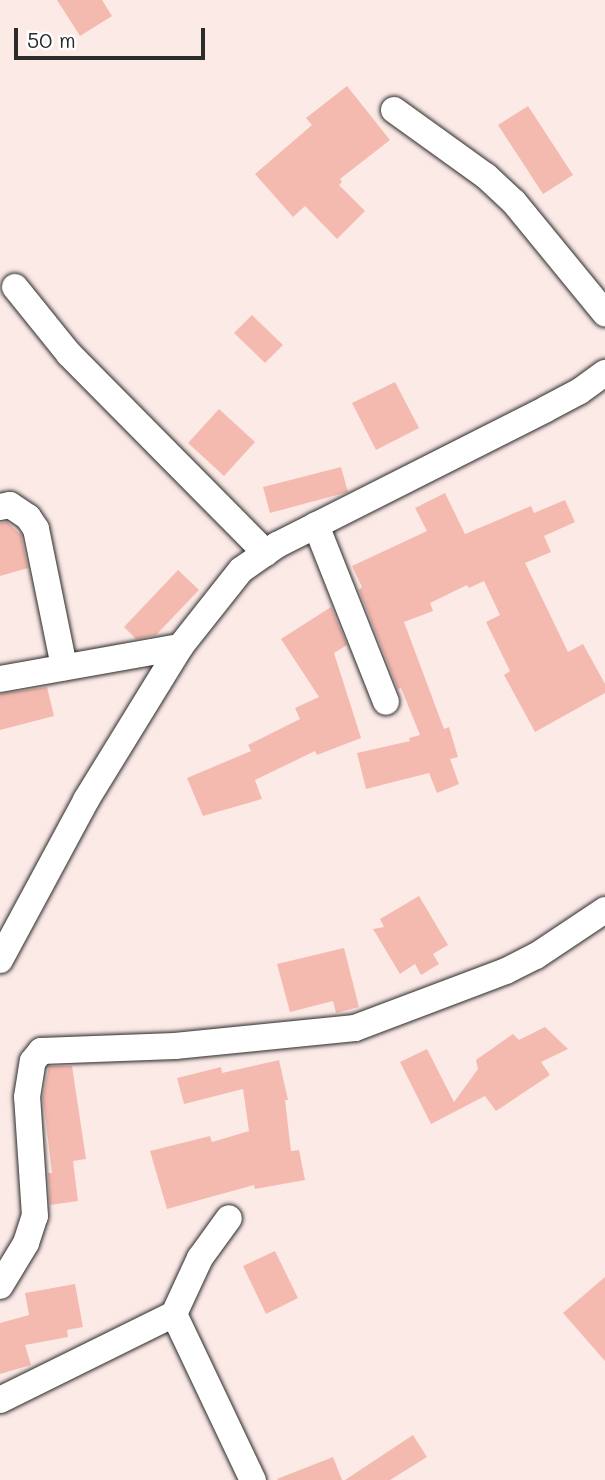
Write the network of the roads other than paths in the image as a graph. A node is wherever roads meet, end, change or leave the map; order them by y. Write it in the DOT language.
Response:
graph roads {
  1 [pos="394,110"];
  2 [pos="15,287"];
  3 [pos="605,313"];
  4 [pos="605,373"];
  5 [pos="0,507"];
  6 [pos="316,525"];
  7 [pos="266,553"];
  8 [pos="180,647"];
  9 [pos="64,667"];
  10 [pos="0,679"];
  11 [pos="386,702"];
  12 [pos="605,910"];
  13 [pos="0,960"];
  14 [pos="229,1219"];
  15 [pos="0,1286"];
  16 [pos="174,1314"];
  17 [pos="0,1401"];
  18 [pos="253,1480"];
  1 -- 3 [label="street"];
  2 -- 7 [label="street"];
  4 -- 6 [label="street"];
  5 -- 9 [label="street"];
  6 -- 7 [label="street"];
  6 -- 11 [label="street"];
  7 -- 8 [label="street"];
  8 -- 9 [label="street"];
  8 -- 13 [label="street"];
  9 -- 10 [label="street"];
  12 -- 15 [label="street"];
  14 -- 16 [label="street"];
  16 -- 17 [label="street"];
  16 -- 18 [label="street"];
}
